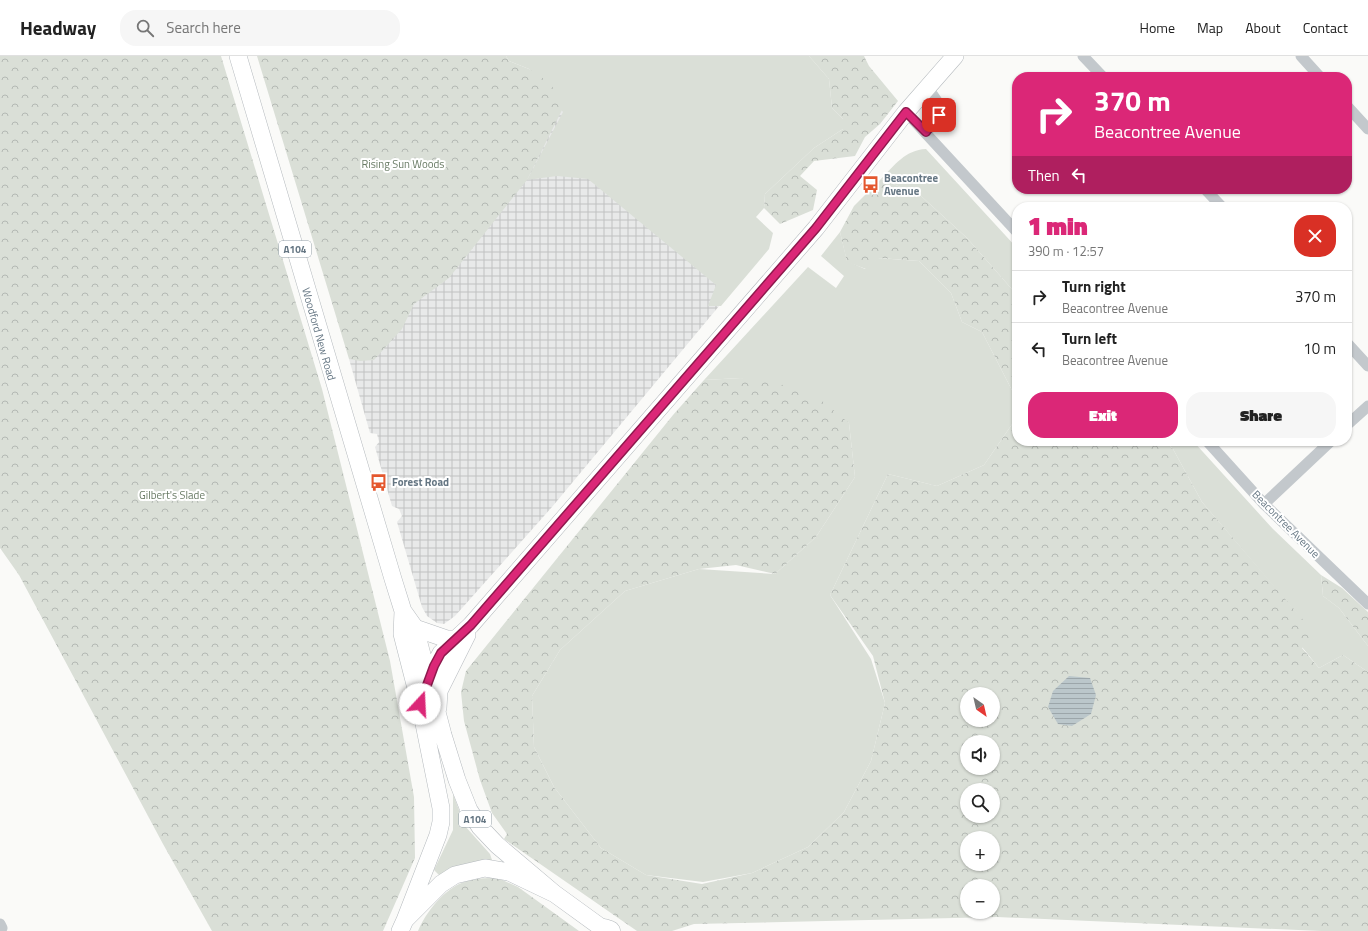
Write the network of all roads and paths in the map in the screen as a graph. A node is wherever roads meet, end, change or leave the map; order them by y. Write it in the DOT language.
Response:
graph roads {
  1 [pos="238,56"];
  2 [pos="955,56"];
  3 [pos="1083,56"];
  4 [pos="1301,56"];
  5 [pos="1098,72"];
  6 [pos="1315,72"];
  7 [pos="927,89"];
  8 [pos="1352,111"];
  9 [pos="906,112"];
  10 [pos="1368,129"];
  11 [pos="926,132"];
  12 [pos="1210,194"];
  13 [pos="1218,202"];
  14 [pos="1012,227"];
  15 [pos="1352,348"];
  16 [pos="1368,366"];
  17 [pos="1368,406"];
  18 [pos="1352,421"];
  19 [pos="1212,446"];
  20 [pos="1326,446"];
  21 [pos="1264,504"];
  22 [pos="1368,604"];
  23 [pos="403,611"];
  24 [pos="471,625"];
  25 [pos="415,628"];
  26 [pos="455,639"];
  27 [pos="428,681"];
  28 [pos="420,704"];
  29 [pos="437,715"];
  30 [pos="555,894"];
  31 [pos="403,925"];
  32 [pos="607,930"];
  1 -- 23 [label="main road, Woodford New Road / A104"];
  2 -- 7 [label="main road"];
  3 -- 5 [label="street"];
  4 -- 6 [label="street"];
  7 -- 9 [label="main road"];
  7 -- 11 [label="street"];
  8 -- 10 [label="street"];
  9 -- 11 [label="street"];
  9 -- 24 [label="main road"];
  11 -- 14 [label="street"];
  12 -- 13 [label="street"];
  15 -- 16 [label="street"];
  17 -- 18 [label="street"];
  19 -- 21 [label="street, Beacontree Avenue"];
  20 -- 21 [label="street"];
  21 -- 22 [label="street, Beacontree Avenue"];
  23 -- 25 [label="main road, Woodford New Road / A104"];
  23 -- 28 [label="main road, Woodford New Road / A104"];
  24 -- 26 [label="main road"];
  24 -- 29 [label="main road"];
  25 -- 26 [label="main road"];
  25 -- 27 [label="main road, Woodford New Road / A104"];
  26 -- 27 [label="main road"];
  27 -- 28 [label="main road"];
  27 -- 29 [label="main road, Woodford New Road / A104"];
  28 -- 31 [label="main road, Woodford New Road / A104"];
  29 -- 30 [label="main road, Woodford New Road / A104"];
  30 -- 31 [label="main road"];
  30 -- 32 [label="main road"];
}
